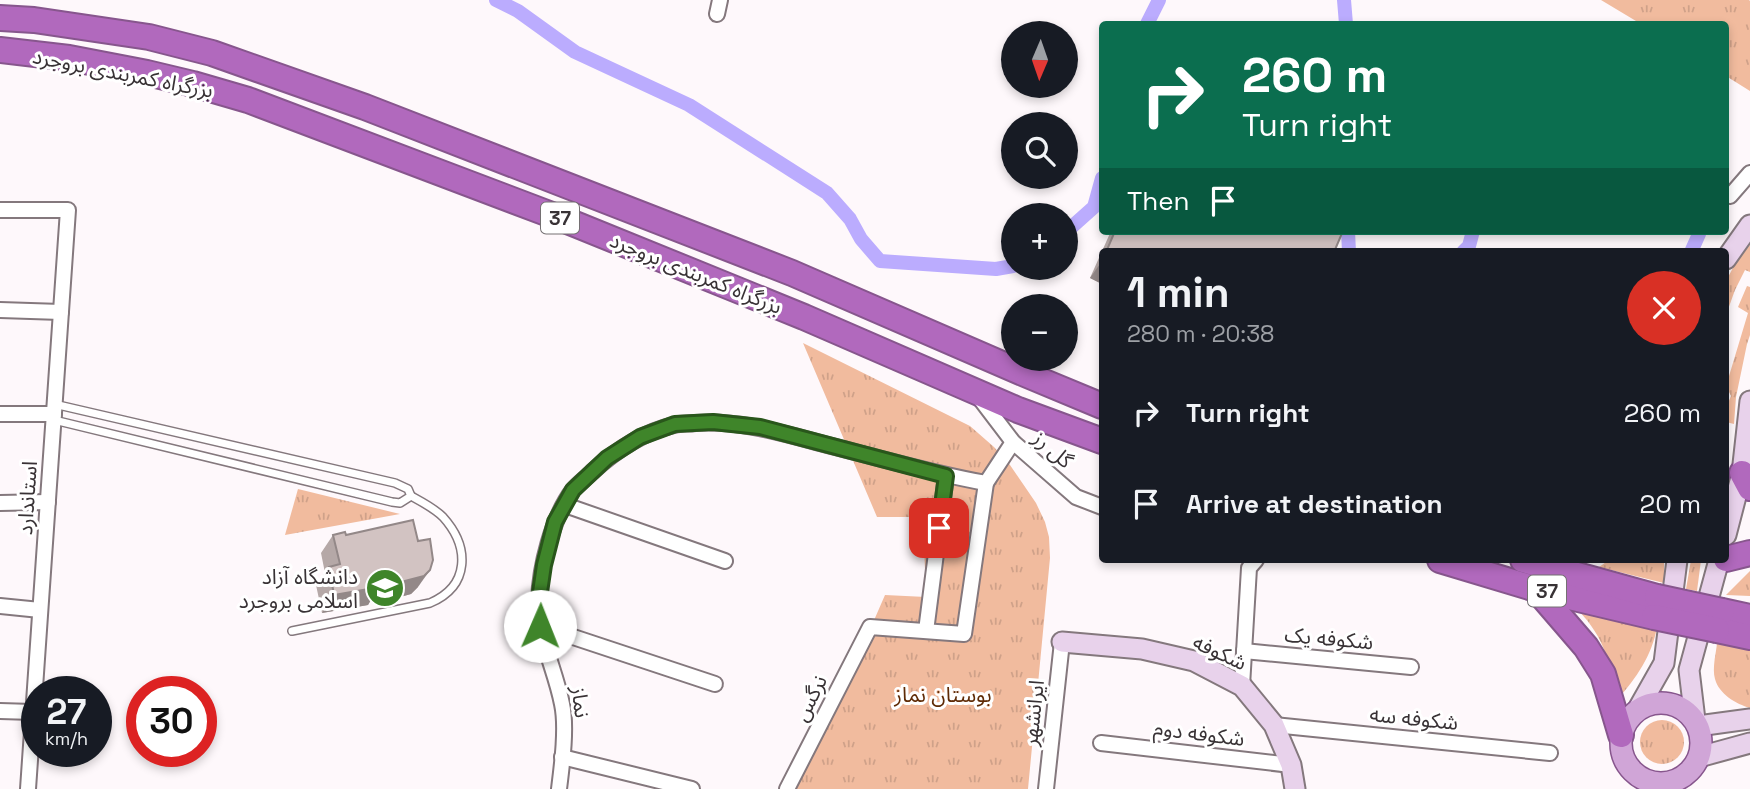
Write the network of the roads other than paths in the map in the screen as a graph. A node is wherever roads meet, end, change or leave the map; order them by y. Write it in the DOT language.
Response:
graph roads {
  1 [pos="0,18"];
  2 [pos="0,50"];
  3 [pos="1750,173"];
  4 [pos="1730,196"];
  5 [pos="0,210"];
  6 [pos="1750,225"];
  7 [pos="1729,255"];
  8 [pos="0,310"];
  9 [pos="61,312"];
  10 [pos="974,391"];
  11 [pos="1750,401"];
  12 [pos="1099,405"];
  13 [pos="54,412"];
  14 [pos="0,414"];
  15 [pos="1099,441"];
  16 [pos="1013,442"];
  17 [pos="946,476"];
  18 [pos="1746,480"];
  19 [pos="986,483"];
  20 [pos="411,496"];
  21 [pos="48,502"];
  22 [pos="0,503"];
  23 [pos="565,505"];
  24 [pos="1099,506"];
  25 [pos="1729,527"];
  26 [pos="1750,553"];
  27 [pos="1729,558"];
  28 [pos="725,561"];
  29 [pos="1248,563"];
  30 [pos="1450,563"];
  31 [pos="1533,563"];
  32 [pos="1577,563"];
  33 [pos="1676,563"];
  34 [pos="1720,563"];
  35 [pos="1590,580"];
  36 [pos="1536,589"];
  37 [pos="0,606"];
  38 [pos="1656,607"];
  39 [pos="40,610"];
  40 [pos="1749,622"];
  41 [pos="540,626"];
  42 [pos="292,631"];
  43 [pos="926,631"];
  44 [pos="1062,642"];
  45 [pos="1244,651"];
  46 [pos="1411,667"];
  47 [pos="35,676"];
  48 [pos="715,684"];
  49 [pos="1242,686"];
  50 [pos="1638,709"];
  51 [pos="0,711"];
  52 [pos="21,712"];
  53 [pos="1750,719"];
  54 [pos="1696,723"];
  55 [pos="1274,725"];
  56 [pos="1621,735"];
  57 [pos="1101,743"];
  58 [pos="1750,743"];
  59 [pos="1550,753"];
  60 [pos="562,757"];
  61 [pos="1699,757"];
  62 [pos="1291,765"];
  63 [pos="1628,766"];
  64 [pos="29,767"];
  65 [pos="1680,783"];
  66 [pos="28,789"];
  67 [pos="559,789"];
  68 [pos="692,789"];
  69 [pos="787,789"];
  70 [pos="1046,789"];
  71 [pos="1295,789"];
  72 [pos="1630,789"];
  1 -- 12 [label="highway, بزرگراه کمربندی بروجرد / 37"];
  2 -- 10 [label="highway, بزرگراه کمربندی بروجرد / 37"];
  3 -- 4 [label="street"];
  5 -- 9 [label="street, استاندارد"];
  6 -- 7 [label="main road"];
  8 -- 9 [label="street"];
  9 -- 13 [label="street, استاندارد"];
  10 -- 15 [label="highway, بزرگراه کمربندی بروجرد / 37"];
  10 -- 16 [label="street, گل رز"];
  11 -- 18 [label="main road"];
  13 -- 14 [label="street"];
  13 -- 20 [label="lane"];
  13 -- 20 [label="lane"];
  13 -- 21 [label="street, استاندارد"];
  16 -- 19 [label="street"];
  16 -- 24 [label="street, گل رز"];
  17 -- 19 [label="street, نماز"];
  17 -- 23 [label="street, نماز"];
  17 -- 43 [label="street"];
  18 -- 25 [label="main road"];
  19 -- 43 [label="street"];
  20 -- 42 [label="lane"];
  21 -- 22 [label="street"];
  21 -- 39 [label="street, استاندارد"];
  23 -- 28 [label="street"];
  23 -- 41 [label="street, نماز"];
  26 -- 27 [label="highway"];
  29 -- 45 [label="street"];
  30 -- 36 [label="highway, 37"];
  31 -- 35 [label="highway, 37"];
  32 -- 35 [label="highway"];
  33 -- 50 [label="main road"];
  34 -- 54 [label="main road"];
  35 -- 38 [label="highway, 37"];
  36 -- 38 [label="highway, 37"];
  36 -- 56 [label="highway"];
  37 -- 39 [label="street"];
  38 -- 40 [label="highway, 37, bridge"];
  39 -- 47 [label="street, استاندارد"];
  41 -- 48 [label="street"];
  41 -- 60 [label="street, نماز"];
  43 -- 69 [label="street, نرگس"];
  44 -- 49 [label="main road, شکوفه"];
  44 -- 70 [label="street, ایرانشهر"];
  45 -- 46 [label="street, شکوفه یک"];
  45 -- 49 [label="street"];
  49 -- 55 [label="main road, شکوفه"];
  50 -- 54 [label="main road"];
  50 -- 56 [label="main road"];
  51 -- 52 [label="street"];
  53 -- 54 [label="main road"];
  54 -- 61 [label="main road"];
  55 -- 59 [label="street, شکوفه سه"];
  55 -- 62 [label="main road, شکوفه"];
  56 -- 63 [label="main road"];
  57 -- 62 [label="street, شکوفه دوم"];
  58 -- 61 [label="main road"];
  60 -- 67 [label="street, نماز"];
  60 -- 68 [label="street"];
  61 -- 65 [label="main road"];
  62 -- 71 [label="main road, شکوفه"];
  63 -- 65 [label="main road"];
  63 -- 72 [label="main road"];
  64 -- 66 [label="street, استاندارد"];
}
